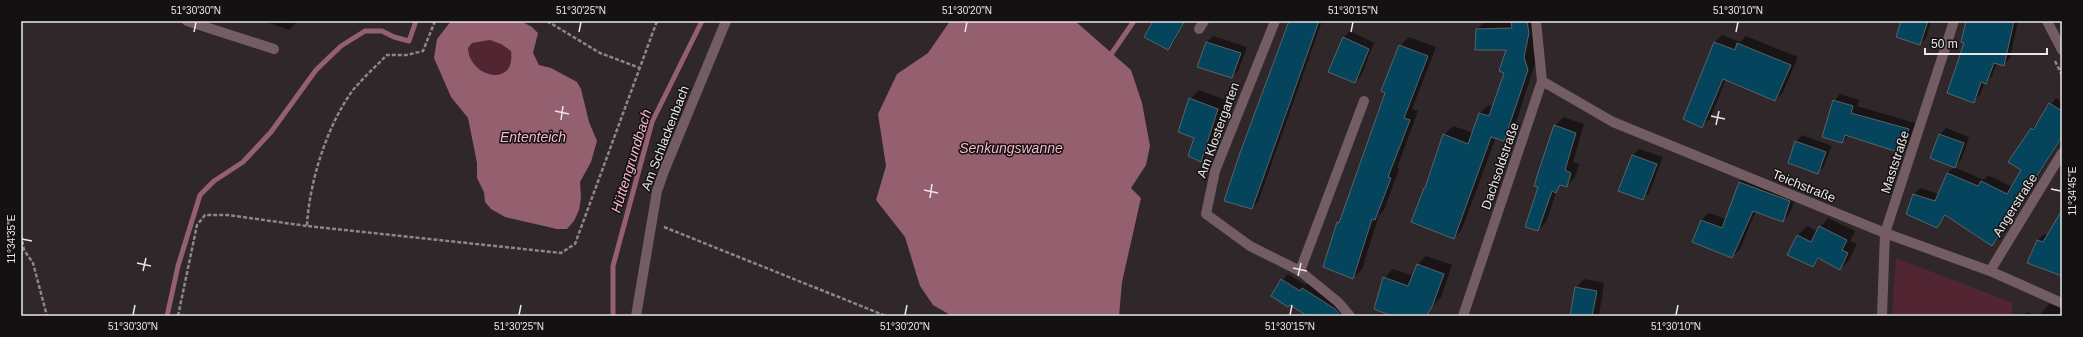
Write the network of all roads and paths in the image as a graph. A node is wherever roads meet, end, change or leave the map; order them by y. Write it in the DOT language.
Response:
graph roads {
  1 [pos="187,21"];
  2 [pos="435,21"];
  3 [pos="547,21"];
  4 [pos="658,21"];
  5 [pos="726,21"];
  6 [pos="1275,21"];
  7 [pos="1536,21"];
  8 [pos="1954,21"];
  9 [pos="2047,21"];
  10 [pos="274,48"];
  11 [pos="2062,50"];
  12 [pos="640,68"];
  13 [pos="1542,81"];
  14 [pos="1364,101"];
  15 [pos="2062,153"];
  16 [pos="651,222"];
  17 [pos="307,226"];
  18 [pos="1885,233"];
  19 [pos="21,235"];
  20 [pos="1300,271"];
  21 [pos="1990,271"];
  22 [pos="2062,303"];
  23 [pos="46,316"];
  24 [pos="178,316"];
  25 [pos="636,316"];
  26 [pos="886,316"];
  27 [pos="1350,316"];
  28 [pos="1462,316"];
  29 [pos="1882,316"];
  1 -- 10 [label="street"];
  2 -- 17 [label="path"];
  3 -- 12 [label="path"];
  4 -- 12 [label="path"];
  5 -- 16 [label="street, Am Schlackenbach"];
  6 -- 20 [label="street, Am Klostergarten"];
  7 -- 13 [label="street, Dachsoldstraße"];
  8 -- 18 [label="street, Maststraße"];
  9 -- 11 [label="street"];
  12 -- 17 [label="path"];
  13 -- 18 [label="street, Teichstraße"];
  13 -- 28 [label="street, Dachsoldstraße"];
  14 -- 20 [label="street"];
  15 -- 21 [label="street, Angerstraße"];
  16 -- 25 [label="street, Am Schlackenbach"];
  16 -- 26 [label="path"];
  17 -- 24 [label="path"];
  18 -- 21 [label="street, Teichstraße"];
  18 -- 29 [label="street, Maststraße"];
  19 -- 23 [label="path"];
  20 -- 27 [label="street, Am Klostergarten"];
  21 -- 22 [label="street, Teichstraße"];
}
